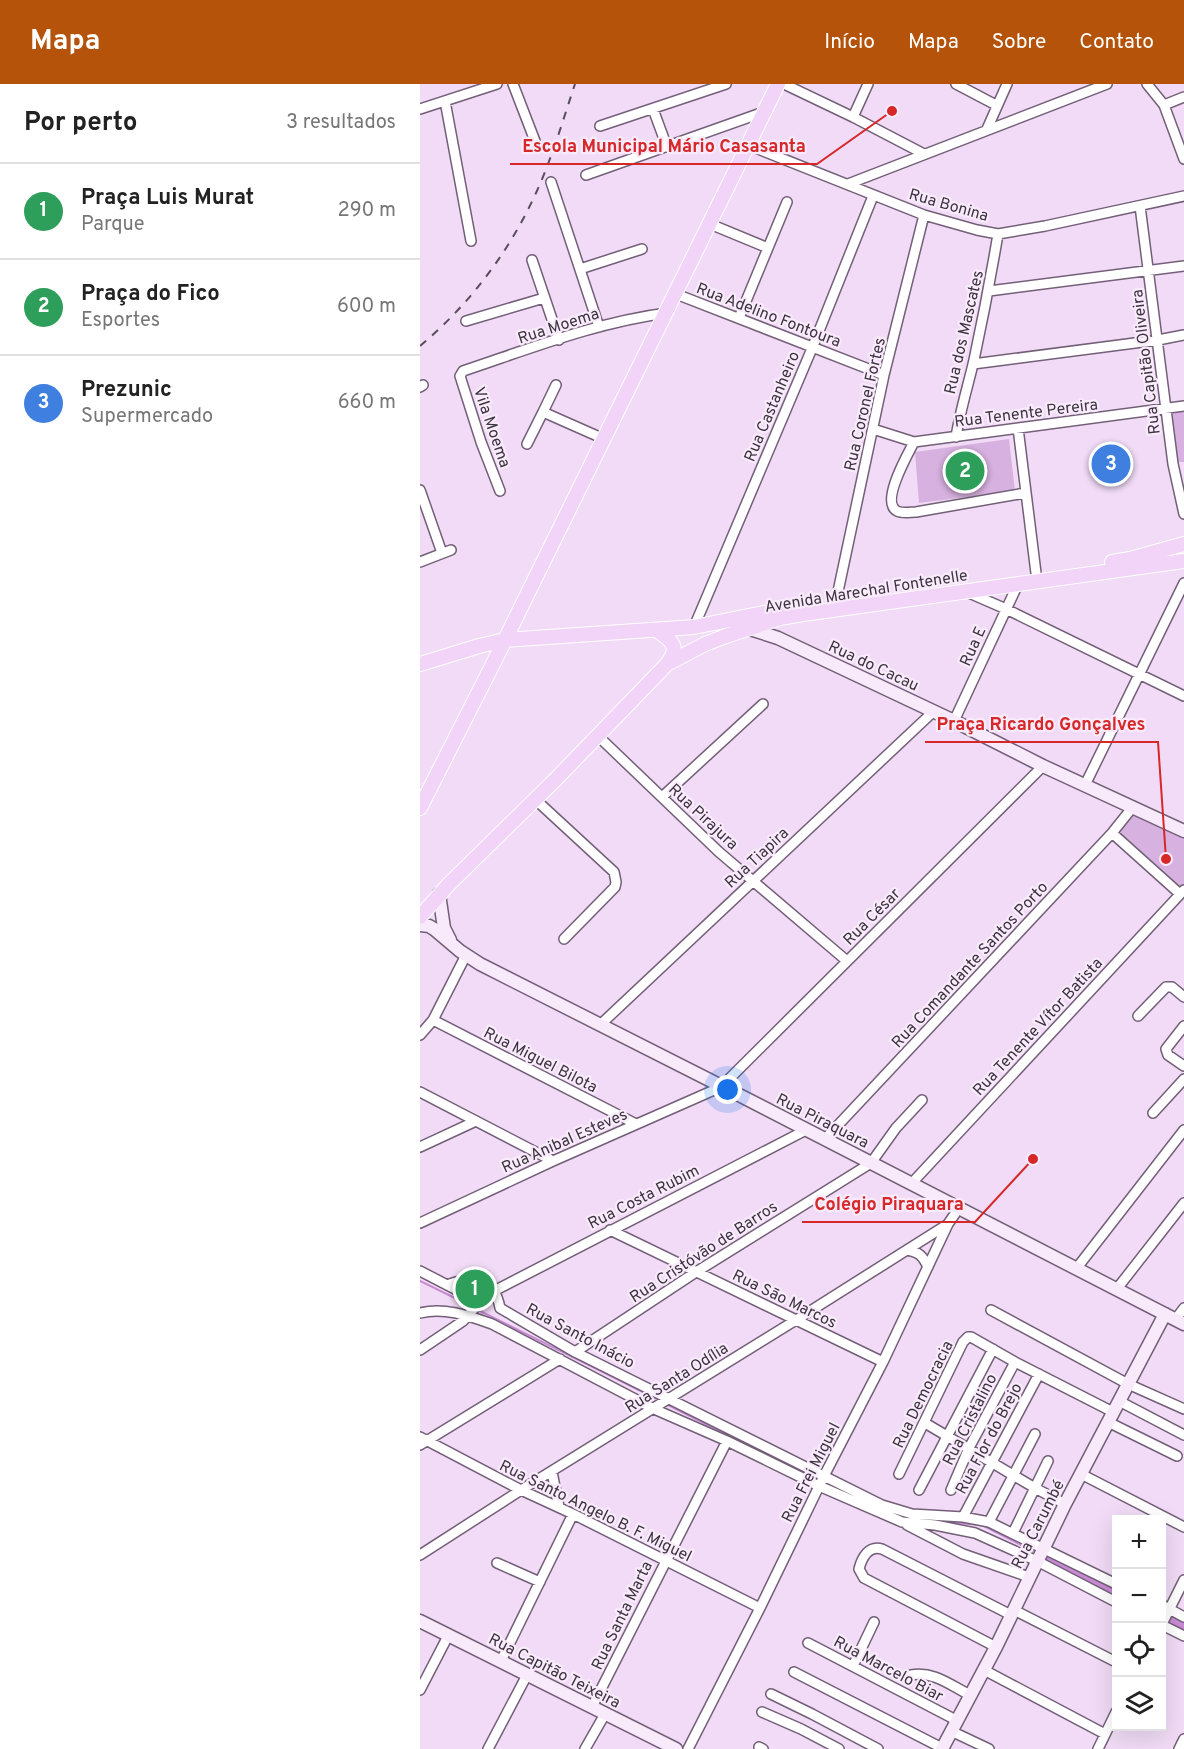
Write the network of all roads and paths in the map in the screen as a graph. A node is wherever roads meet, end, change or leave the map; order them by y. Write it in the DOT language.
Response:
graph roads {
  1 [pos="497,84"];
  2 [pos="513,84"];
  3 [pos="726,84"];
  4 [pos="778,84"];
  5 [pos="784,84"];
  6 [pos="868,84"];
  7 [pos="956,84"];
  8 [pos="1007,84"];
  9 [pos="1107,84"];
  10 [pos="1147,84"];
  11 [pos="1184,98"];
  12 [pos="445,101"];
  13 [pos="996,105"];
  14 [pos="1164,105"];
  15 [pos="420,109"];
  16 [pos="652,109"];
  17 [pos="764,112"];
  18 [pos="853,117"];
  19 [pos="600,126"];
  20 [pos="987,129"];
  21 [pos="535,141"];
  22 [pos="748,145"];
  23 [pos="667,147"];
  24 [pos="924,154"];
  25 [pos="1184,159"];
  26 [pos="586,175"];
  27 [pos="551,182"];
  28 [pos="848,184"];
  29 [pos="873,196"];
  30 [pos="1184,196"];
  31 [pos="787,202"];
  32 [pos="1140,206"];
  33 [pos="924,215"];
  34 [pos="710,224"];
  35 [pos="998,234"];
  36 [pos="471,241"];
  37 [pos="768,248"];
  38 [pos="642,249"];
  39 [pos="532,260"];
  40 [pos="1184,266"];
  41 [pos="580,269"];
  42 [pos="1149,271"];
  43 [pos="989,291"];
  44 [pos="676,294"];
  45 [pos="544,298"];
  46 [pos="667,313"];
  47 [pos="739,318"];
  48 [pos="466,321"];
  49 [pos="599,327"];
  50 [pos="1184,335"];
  51 [pos="559,340"];
  52 [pos="1158,340"];
  53 [pos="813,346"];
  54 [pos="973,364"];
  55 [pos="461,373"];
  56 [pos="884,375"];
  57 [pos="556,385"];
  58 [pos="1184,406"];
  59 [pos="1166,410"];
  60 [pos="543,412"];
  61 [pos="1018,428"];
  62 [pos="873,429"];
  63 [pos="956,437"];
  64 [pos="604,439"];
  65 [pos="914,442"];
  66 [pos="527,444"];
  67 [pos="420,489"];
  68 [pos="500,491"];
  69 [pos="1025,493"];
  70 [pos="1184,514"];
  71 [pos="1184,544"];
  72 [pos="420,549"];
  73 [pos="422,561"];
  74 [pos="1184,561"];
  75 [pos="1036,573"];
  76 [pos="1184,582"];
  77 [pos="1018,584"];
  78 [pos="964,591"];
  79 [pos="836,600"];
  80 [pos="1006,609"];
  81 [pos="780,618"];
  82 [pos="694,627"];
  83 [pos="747,628"];
  84 [pos="658,631"];
  85 [pos="778,638"];
  86 [pos="505,640"];
  87 [pos="479,645"];
  88 [pos="698,648"];
  89 [pos="420,663"];
  90 [pos="494,663"];
  91 [pos="667,664"];
  92 [pos="1140,674"];
  93 [pos="1184,696"];
  94 [pos="763,704"];
  95 [pos="934,711"];
  96 [pos="954,721"];
  97 [pos="598,736"];
  98 [pos="1043,766"];
  99 [pos="1085,785"];
  100 [pos="662,797"];
  101 [pos="536,800"];
  102 [pos="420,808"];
  103 [pos="1132,808"];
  104 [pos="1184,831"];
  105 [pos="1112,833"];
  106 [pos="752,881"];
  107 [pos="1182,892"];
  108 [pos="439,894"];
  109 [pos="420,917"];
  110 [pos="420,925"];
  111 [pos="564,939"];
  112 [pos="450,941"];
  113 [pos="466,955"];
  114 [pos="847,961"];
  115 [pos="1184,997"];
  116 [pos="1138,1016"];
  117 [pos="433,1020"];
  118 [pos="600,1025"];
  119 [pos="1184,1026"];
  120 [pos="420,1035"];
  121 [pos="1184,1066"];
  122 [pos="1184,1079"];
  123 [pos="721,1087"];
  124 [pos="420,1092"];
  125 [pos="922,1100"];
  126 [pos="1153,1113"];
  127 [pos="476,1121"];
  128 [pos="636,1124"];
  129 [pos="806,1130"];
  130 [pos="1184,1130"];
  131 [pos="825,1139"];
  132 [pos="420,1147"];
  133 [pos="554,1161"];
  134 [pos="871,1163"];
  135 [pos="911,1184"];
  136 [pos="1184,1203"];
  137 [pos="958,1208"];
  138 [pos="420,1223"];
  139 [pos="948,1224"];
  140 [pos="610,1230"];
  141 [pos="907,1250"];
  142 [pos="928,1267"];
  143 [pos="1076,1269"];
  144 [pos="420,1271"];
  145 [pos="696,1272"];
  146 [pos="447,1285"];
  147 [pos="1116,1290"];
  148 [pos="494,1291"];
  149 [pos="474,1308"];
  150 [pos="1184,1308"];
  151 [pos="991,1310"];
  152 [pos="420,1313"];
  153 [pos="496,1316"];
  154 [pos="1174,1319"];
  155 [pos="796,1320"];
  156 [pos="993,1349"];
  157 [pos="420,1350"];
  158 [pos="575,1352"];
  159 [pos="560,1359"];
  160 [pos="883,1362"];
  161 [pos="1015,1362"];
  162 [pos="1039,1374"];
  163 [pos="1128,1384"];
  164 [pos="1119,1401"];
  165 [pos="663,1403"];
  166 [pos="1184,1409"];
  167 [pos="1111,1417"];
  168 [pos="924,1423"];
  169 [pos="1035,1434"];
  170 [pos="1184,1435"];
  171 [pos="947,1436"];
  172 [pos="422,1441"];
  173 [pos="727,1441"];
  174 [pos="969,1448"];
  175 [pos="1177,1456"];
  176 [pos="1048,1461"];
  177 [pos="992,1462"];
  178 [pos="552,1472"];
  179 [pos="899,1474"];
  180 [pos="1081,1474"];
  181 [pos="1013,1475"];
  182 [pos="821,1481"];
  183 [pos="1035,1488"];
  184 [pos="521,1490"];
  185 [pos="919,1490"];
  186 [pos="951,1490"];
  187 [pos="1065,1504"];
  188 [pos="559,1507"];
  189 [pos="573,1514"];
  190 [pos="963,1517"];
  191 [pos="902,1522"];
  192 [pos="989,1522"];
  193 [pos="1184,1527"];
  194 [pos="1013,1533"];
  195 [pos="420,1555"];
  196 [pos="1041,1555"];
  197 [pos="665,1560"];
  198 [pos="497,1563"];
  199 [pos="1029,1577"];
  200 [pos="1184,1580"];
  201 [pos="540,1582"];
  202 [pos="1112,1582"];
  203 [pos="1112,1599"];
  204 [pos="760,1608"];
  205 [pos="1166,1612"];
  206 [pos="1012,1613"];
  207 [pos="1166,1616"];
  208 [pos="1184,1617"];
  209 [pos="1166,1618"];
  210 [pos="420,1621"];
  211 [pos="874,1622"];
  212 [pos="448,1636"];
  213 [pos="1184,1636"];
  214 [pos="808,1643"];
  215 [pos="996,1647"];
  216 [pos="1112,1660"];
  217 [pos="501,1661"];
  218 [pos="853,1666"];
  219 [pos="984,1670"];
  220 [pos="794,1672"];
  221 [pos="527,1675"];
  222 [pos="911,1675"];
  223 [pos="420,1690"];
  224 [pos="771,1694"];
  225 [pos="970,1695"];
  226 [pos="592,1707"];
  227 [pos="762,1712"];
  228 [pos="605,1714"];
  229 [pos="1112,1720"];
  230 [pos="954,1726"];
  231 [pos="1105,1734"];
  232 [pos="1184,1739"];
  233 [pos="942,1748"];
  234 [pos="488,1749"];
  235 [pos="585,1749"];
  236 [pos="676,1749"];
  237 [pos="688,1749"];
  238 [pos="839,1749"];
  239 [pos="878,1749"];
  240 [pos="989,1749"];
  241 [pos="1098,1749"];
  242 [pos="1179,1749"];
  1 -- 12 [label="street"];
  2 -- 21 [label="street"];
  3 -- 16 [label="street"];
  4 -- 17 [label="main road"];
  5 -- 18 [label="street"];
  6 -- 18 [label="street"];
  7 -- 13 [label="street"];
  8 -- 13 [label="street"];
  9 -- 20 [label="street"];
  10 -- 14 [label="street"];
  11 -- 14 [label="street"];
  12 -- 15 [label="street"];
  12 -- 36 [label="street"];
  13 -- 20 [label="street"];
  14 -- 25 [label="street"];
  16 -- 19 [label="street"];
  16 -- 23 [label="street"];
  17 -- 22 [label="main road"];
  17 -- 23 [label="street"];
  18 -- 24 [label="street"];
  20 -- 24 [label="street"];
  22 -- 28 [label="street, Rua Bonina"];
  22 -- 34 [label="main road"];
  23 -- 26 [label="street"];
  24 -- 28 [label="street"];
  27 -- 41 [label="street"];
  28 -- 29 [label="street, Rua Bonina"];
  29 -- 33 [label="street, Rua Bonina"];
  29 -- 53 [label="street, Rua Castanheiro"];
  30 -- 32 [label="street, Rua Bonina"];
  31 -- 37 [label="street"];
  32 -- 35 [label="street, Rua Bonina"];
  32 -- 42 [label="street, Rua Capitão Oliveira"];
  33 -- 35 [label="street, Rua Bonina"];
  33 -- 56 [label="street, Rua Coronel Fortes"];
  34 -- 37 [label="street"];
  34 -- 44 [label="main road"];
  35 -- 43 [label="street, Rua dos Mascates"];
  37 -- 47 [label="street"];
  38 -- 41 [label="street"];
  39 -- 45 [label="street"];
  40 -- 42 [label="street"];
  41 -- 49 [label="street"];
  42 -- 43 [label="street"];
  42 -- 52 [label="street, Rua Capitão Oliveira"];
  43 -- 54 [label="street, Rua dos Mascates"];
  44 -- 46 [label="main road"];
  44 -- 47 [label="street, Rua Adelino Fontoura"];
  45 -- 48 [label="street"];
  45 -- 51 [label="street"];
  46 -- 49 [label="street, Rua Moema"];
  46 -- 64 [label="main road"];
  47 -- 53 [label="street, Rua Adelino Fontoura"];
  49 -- 51 [label="street, Rua Moema"];
  50 -- 52 [label="street"];
  51 -- 55 [label="street, Rua Moema"];
  52 -- 54 [label="street"];
  52 -- 59 [label="street, Rua Capitão Oliveira"];
  53 -- 56 [label="street, Rua Adelino Fontoura"];
  53 -- 82 [label="street, Rua Castanheiro"];
  54 -- 63 [label="street, Rua dos Mascates"];
  55 -- 68 [label="street, Vila Moema"];
  56 -- 62 [label="street, Rua Coronel Fortes"];
  57 -- 60 [label="street"];
  58 -- 59 [label="street, Rua Tenente Pereira"];
  59 -- 61 [label="street, Rua Tenente Pereira"];
  59 -- 70 [label="street, Rua Capitão Oliveira"];
  60 -- 64 [label="street"];
  60 -- 66 [label="street"];
  61 -- 63 [label="street, Rua Tenente Pereira"];
  61 -- 69 [label="street"];
  62 -- 65 [label="street, Rua Tenente Pereira"];
  62 -- 79 [label="street, Rua Coronel Fortes"];
  63 -- 65 [label="street, Rua Tenente Pereira"];
  64 -- 86 [label="main road"];
  65 -- 69 [label="street"];
  67 -- 73 [label="street"];
  69 -- 75 [label="street"];
  71 -- 75 [label="main road, Avenida Marechal Fontenelle"];
  72 -- 73 [label="street"];
  74 -- 77 [label="main road, Avenida Marechal Fontenelle"];
  75 -- 79 [label="main road, Avenida Marechal Fontenelle"];
  76 -- 92 [label="street"];
  77 -- 78 [label="main road, Avenida Marechal Fontenelle"];
  77 -- 80 [label="street, Rua E"];
  78 -- 80 [label="street"];
  78 -- 81 [label="main road, Avenida Marechal Fontenelle"];
  79 -- 82 [label="main road, Avenida Marechal Fontenelle"];
  80 -- 92 [label="street"];
  80 -- 96 [label="street, Rua E"];
  81 -- 83 [label="main road, Avenida Marechal Fontenelle"];
  81 -- 85 [label="street"];
  82 -- 84 [label="main road, Avenida Marechal Fontenelle"];
  82 -- 88 [label="main road"];
  83 -- 85 [label="street, Rua do Cacau"];
  83 -- 88 [label="main road, Avenida Marechal Fontenelle"];
  84 -- 86 [label="main road, Avenida Marechal Fontenelle"];
  84 -- 91 [label="main road"];
  85 -- 95 [label="street, Rua do Cacau"];
  86 -- 87 [label="main road, Avenida Marechal Fontenelle"];
  86 -- 90 [label="main road"];
  87 -- 89 [label="main road, Avenida Marechal Fontenelle"];
  87 -- 90 [label="main road"];
  88 -- 91 [label="main road, Avenida Marechal Fontenelle"];
  90 -- 102 [label="main road"];
  91 -- 97 [label="main road, Avenida Marechal Fontenelle"];
  92 -- 93 [label="street"];
  92 -- 99 [label="street"];
  94 -- 100 [label="street"];
  95 -- 96 [label="street, Rua do Cacau"];
  95 -- 106 [label="street, Rua Tiapira"];
  96 -- 98 [label="street, Rua do Cacau"];
  97 -- 100 [label="street, Rua Pirajura"];
  97 -- 101 [label="main road, Avenida Marechal Fontenelle"];
  98 -- 99 [label="street, Rua do Cacau"];
  98 -- 114 [label="street, Rua César"];
  99 -- 103 [label="street, Rua do Cacau"];
  100 -- 106 [label="street, Rua Pirajura"];
  101 -- 108 [label="main road, Avenida Marechal Fontenelle"];
  101 -- 111 [label="street"];
  103 -- 104 [label="street, Rua do Cacau"];
  103 -- 105 [label="street, Rua Comandante Santos Porto"];
  105 -- 107 [label="street"];
  105 -- 131 [label="street, Rua Comandante Santos Porto"];
  106 -- 114 [label="street, Rua Pirajura"];
  106 -- 118 [label="street, Rua Tiapira"];
  107 -- 135 [label="street, Rua Tenente Vítor Batista"];
  108 -- 109 [label="main road, Avenida Marechal Fontenelle"];
  108 -- 112 [label="street"];
  110 -- 112 [label="street, Rua Piraquara"];
  112 -- 113 [label="street, Rua Piraquara"];
  113 -- 117 [label="street"];
  113 -- 118 [label="street, Rua Piraquara"];
  114 -- 123 [label="street, Rua César"];
  115 -- 116 [label="street"];
  117 -- 120 [label="street"];
  117 -- 128 [label="street, Rua Miguel Bilota"];
  118 -- 123 [label="street, Rua Piraquara"];
  119 -- 121 [label="street"];
  122 -- 126 [label="street"];
  123 -- 128 [label="street, Rua Anibal Esteves"];
  123 -- 129 [label="street, Rua Piraquara"];
  124 -- 127 [label="street"];
  125 -- 134 [label="street, Rua Cristóvão de Barros"];
  127 -- 132 [label="street"];
  127 -- 133 [label="street"];
  128 -- 133 [label="street, Rua Anibal Esteves"];
  129 -- 131 [label="street, Rua Piraquara"];
  129 -- 140 [label="street, Rua Costa Rubim"];
  130 -- 143 [label="street"];
  131 -- 134 [label="street, Rua Piraquara"];
  133 -- 138 [label="street, Rua Anibal Esteves"];
  134 -- 135 [label="street, Rua Piraquara"];
  134 -- 145 [label="street, Rua Cristóvão de Barros"];
  135 -- 137 [label="street, Rua Piraquara"];
  136 -- 147 [label="street"];
  137 -- 139 [label="street, Rua Frei Miguel"];
  137 -- 143 [label="street, Rua Piraquara"];
  139 -- 141 [label="street, Rua Santa Odília"];
  139 -- 142 [label="street, Rua Frei Miguel"];
  140 -- 145 [label="street, Rua Sāo Marcos"];
  140 -- 148 [label="street, Rua Costa Rubim"];
  141 -- 142 [label="street"];
  141 -- 155 [label="street, Rua Santa Odília"];
  142 -- 160 [label="street, Rua Frei Miguel"];
  143 -- 147 [label="street, Rua Piraquara"];
  144 -- 146 [label="street"];
  145 -- 155 [label="street, Rua Sāo Marcos"];
  145 -- 158 [label="street, Rua Cristóvão de Barros"];
  146 -- 148 [label="street"];
  146 -- 149 [label="street"];
  147 -- 154 [label="street, Rua Piraquara"];
  148 -- 149 [label="street, Rua Costa Rubim"];
  148 -- 153 [label="street"];
  149 -- 152 [label="street"];
  149 -- 153 [label="street"];
  149 -- 157 [label="street, Rua Costa Rubim"];
  150 -- 154 [label="street"];
  151 -- 163 [label="street"];
  153 -- 158 [label="street, Rua Santo Inácio"];
  153 -- 159 [label="street, Rua Santo Inácio"];
  154 -- 163 [label="street, Rua Carumbé"];
  155 -- 160 [label="street, Rua Sāo Marcos"];
  155 -- 165 [label="street, Rua Santa Odília"];
  156 -- 161 [label="street"];
  156 -- 168 [label="street, Rua Democracia"];
  156 -- 171 [label="street"];
  158 -- 165 [label="street, Rua Santo Inácio"];
  159 -- 165 [label="street, Rua Santo Inácio"];
  159 -- 172 [label="street"];
  160 -- 182 [label="street, Rua Frei Miguel"];
  161 -- 162 [label="street"];
  161 -- 174 [label="street, Rua Cristalino"];
  162 -- 167 [label="street"];
  162 -- 177 [label="street, Rua Flor do Brejo"];
  163 -- 164 [label="street, Rua Carumbé"];
  163 -- 166 [label="street"];
  164 -- 167 [label="street, Rua Carumbé"];
  164 -- 170 [label="street"];
  165 -- 173 [label="street, Rua Santo Inácio"];
  165 -- 178 [label="street, Rua Santa Odília"];
  165 -- 182 [label="street, Rua Santo Inácio"];
  167 -- 175 [label="street"];
  167 -- 180 [label="street, Rua Carumbé"];
  168 -- 171 [label="street"];
  168 -- 179 [label="street, Rua Democracia"];
  169 -- 181 [label="street"];
  171 -- 174 [label="street"];
  171 -- 185 [label="street"];
  172 -- 184 [label="street, Rua Santo Angelo B. F. Miguel"];
  173 -- 182 [label="street, Rua Santo Inácio"];
  173 -- 197 [label="street, Rua Santa Marta"];
  174 -- 177 [label="street"];
  174 -- 186 [label="street, Rua Cristalino"];
  176 -- 183 [label="street"];
  177 -- 181 [label="street"];
  177 -- 190 [label="street, Rua Flor do Brejo"];
  178 -- 184 [label="street, Rua Santa Odília"];
  178 -- 188 [label="street"];
  180 -- 187 [label="street, Rua Carumbé"];
  180 -- 193 [label="street"];
  181 -- 183 [label="street"];
  181 -- 192 [label="street"];
  182 -- 190 [label="street, Rua Santo Inácio"];
  182 -- 191 [label="street, Rua Santo Inácio"];
  182 -- 204 [label="street, Rua Frei Miguel"];
  183 -- 187 [label="street"];
  183 -- 194 [label="street"];
  184 -- 188 [label="street, Rua Santo Angelo B. F. Miguel"];
  184 -- 195 [label="street, Rua Santa Odília"];
  187 -- 196 [label="street, Rua Carumbé"];
  188 -- 189 [label="street, Rua Santo Angelo B. F. Miguel"];
  189 -- 197 [label="street, Rua Santo Angelo B. F. Miguel"];
  189 -- 201 [label="street"];
  190 -- 192 [label="street, Rua Santo Inácio"];
  191 -- 196 [label="street, Rua Santo Inácio"];
  191 -- 199 [label="street"];
  192 -- 194 [label="street, Rua Santo Inácio"];
  194 -- 196 [label="street, Rua Santo Inácio"];
  196 -- 199 [label="street, Rua Carumbé"];
  196 -- 202 [label="street"];
  196 -- 203 [label="street"];
  197 -- 204 [label="street, Rua Santo Angelo B. F. Miguel"];
  197 -- 226 [label="street, Rua Santa Marta"];
  198 -- 201 [label="street"];
  199 -- 206 [label="street, Rua Carumbé"];
  200 -- 205 [label="street"];
  201 -- 217 [label="street"];
  204 -- 237 [label="street, Rua Frei Miguel"];
  206 -- 215 [label="street, Rua Carumbé"];
  206 -- 215 [label="street"];
  206 -- 216 [label="street"];
  207 -- 208 [label="street"];
  209 -- 213 [label="street"];
  210 -- 212 [label="street, Rua Capitão Teixeira"];
  211 -- 218 [label="street"];
  212 -- 217 [label="street, Rua Capitão Teixeira"];
  212 -- 223 [label="street"];
  214 -- 218 [label="street, Rua Marcelo Biar"];
  215 -- 219 [label="street, Rua Carumbé"];
  217 -- 221 [label="street, Rua Capitão Teixeira"];
  218 -- 230 [label="street, Rua Marcelo Biar"];
  219 -- 225 [label="street, Rua Carumbé"];
  219 -- 231 [label="street"];
  220 -- 233 [label="street"];
  221 -- 226 [label="street, Rua Capitão Teixeira"];
  221 -- 234 [label="street"];
  222 -- 225 [label="street"];
  224 -- 239 [label="street"];
  225 -- 230 [label="street, Rua Carumbé"];
  226 -- 228 [label="street, Rua Capitão Teixeira"];
  227 -- 238 [label="street"];
  228 -- 235 [label="street"];
  228 -- 236 [label="street, Rua Capitão Teixeira"];
  229 -- 231 [label="street"];
  230 -- 233 [label="street, Rua Carumbé"];
  230 -- 240 [label="street, Rua Marcelo Biar"];
  231 -- 241 [label="street"];
  232 -- 242 [label="street"];
}
